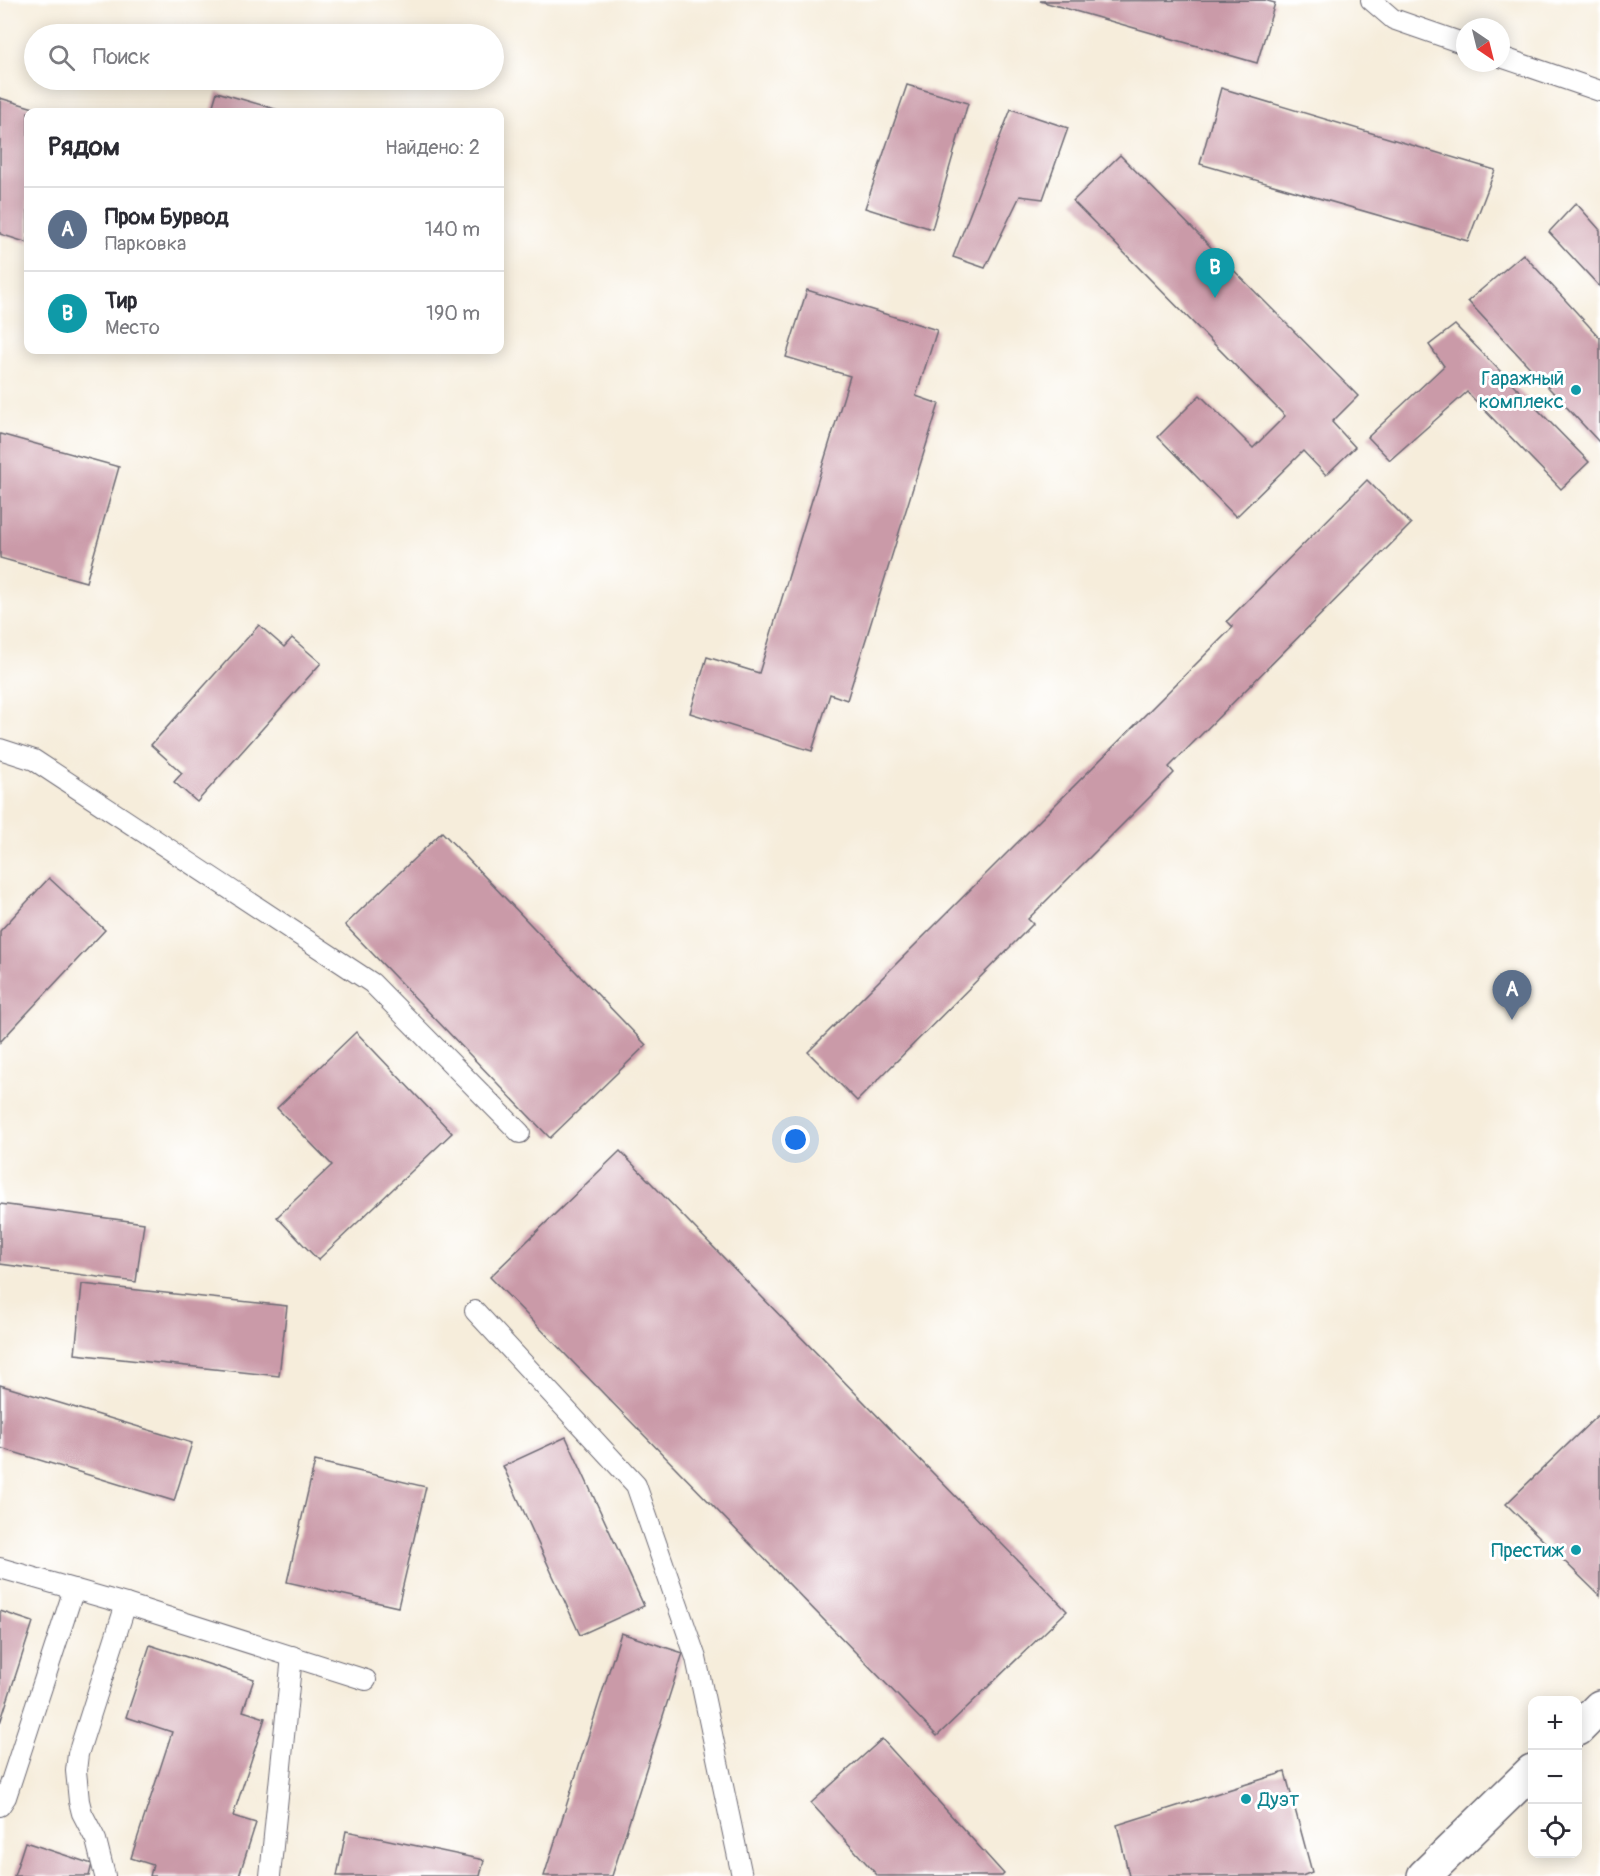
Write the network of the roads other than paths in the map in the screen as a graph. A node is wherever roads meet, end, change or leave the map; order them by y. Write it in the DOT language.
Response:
graph roads {
  1 [pos="1371,0"];
  2 [pos="1456,41"];
  3 [pos="1510,60"];
  4 [pos="1600,91"];
  5 [pos="0,749"];
  6 [pos="520,1133"];
  7 [pos="474,1311"];
  8 [pos="0,1568"];
  9 [pos="74,1589"];
  10 [pos="126,1604"];
  11 [pos="292,1656"];
  12 [pos="366,1680"];
  13 [pos="1600,1707"];
  14 [pos="1582,1725"];
  15 [pos="1528,1777"];
  16 [pos="0,1806"];
  17 [pos="105,1876"];
  18 [pos="270,1876"];
  19 [pos="742,1876"];
  20 [pos="1424,1876"];
  1 -- 2 [label="lane"];
  3 -- 4 [label="lane"];
  5 -- 6 [label="lane"];
  7 -- 19 [label="lane"];
  8 -- 9 [label="lane"];
  9 -- 10 [label="lane"];
  9 -- 16 [label="lane"];
  10 -- 11 [label="lane"];
  10 -- 17 [label="lane"];
  11 -- 12 [label="lane"];
  11 -- 18 [label="lane"];
  13 -- 14 [label="street"];
  15 -- 20 [label="street"];
}
